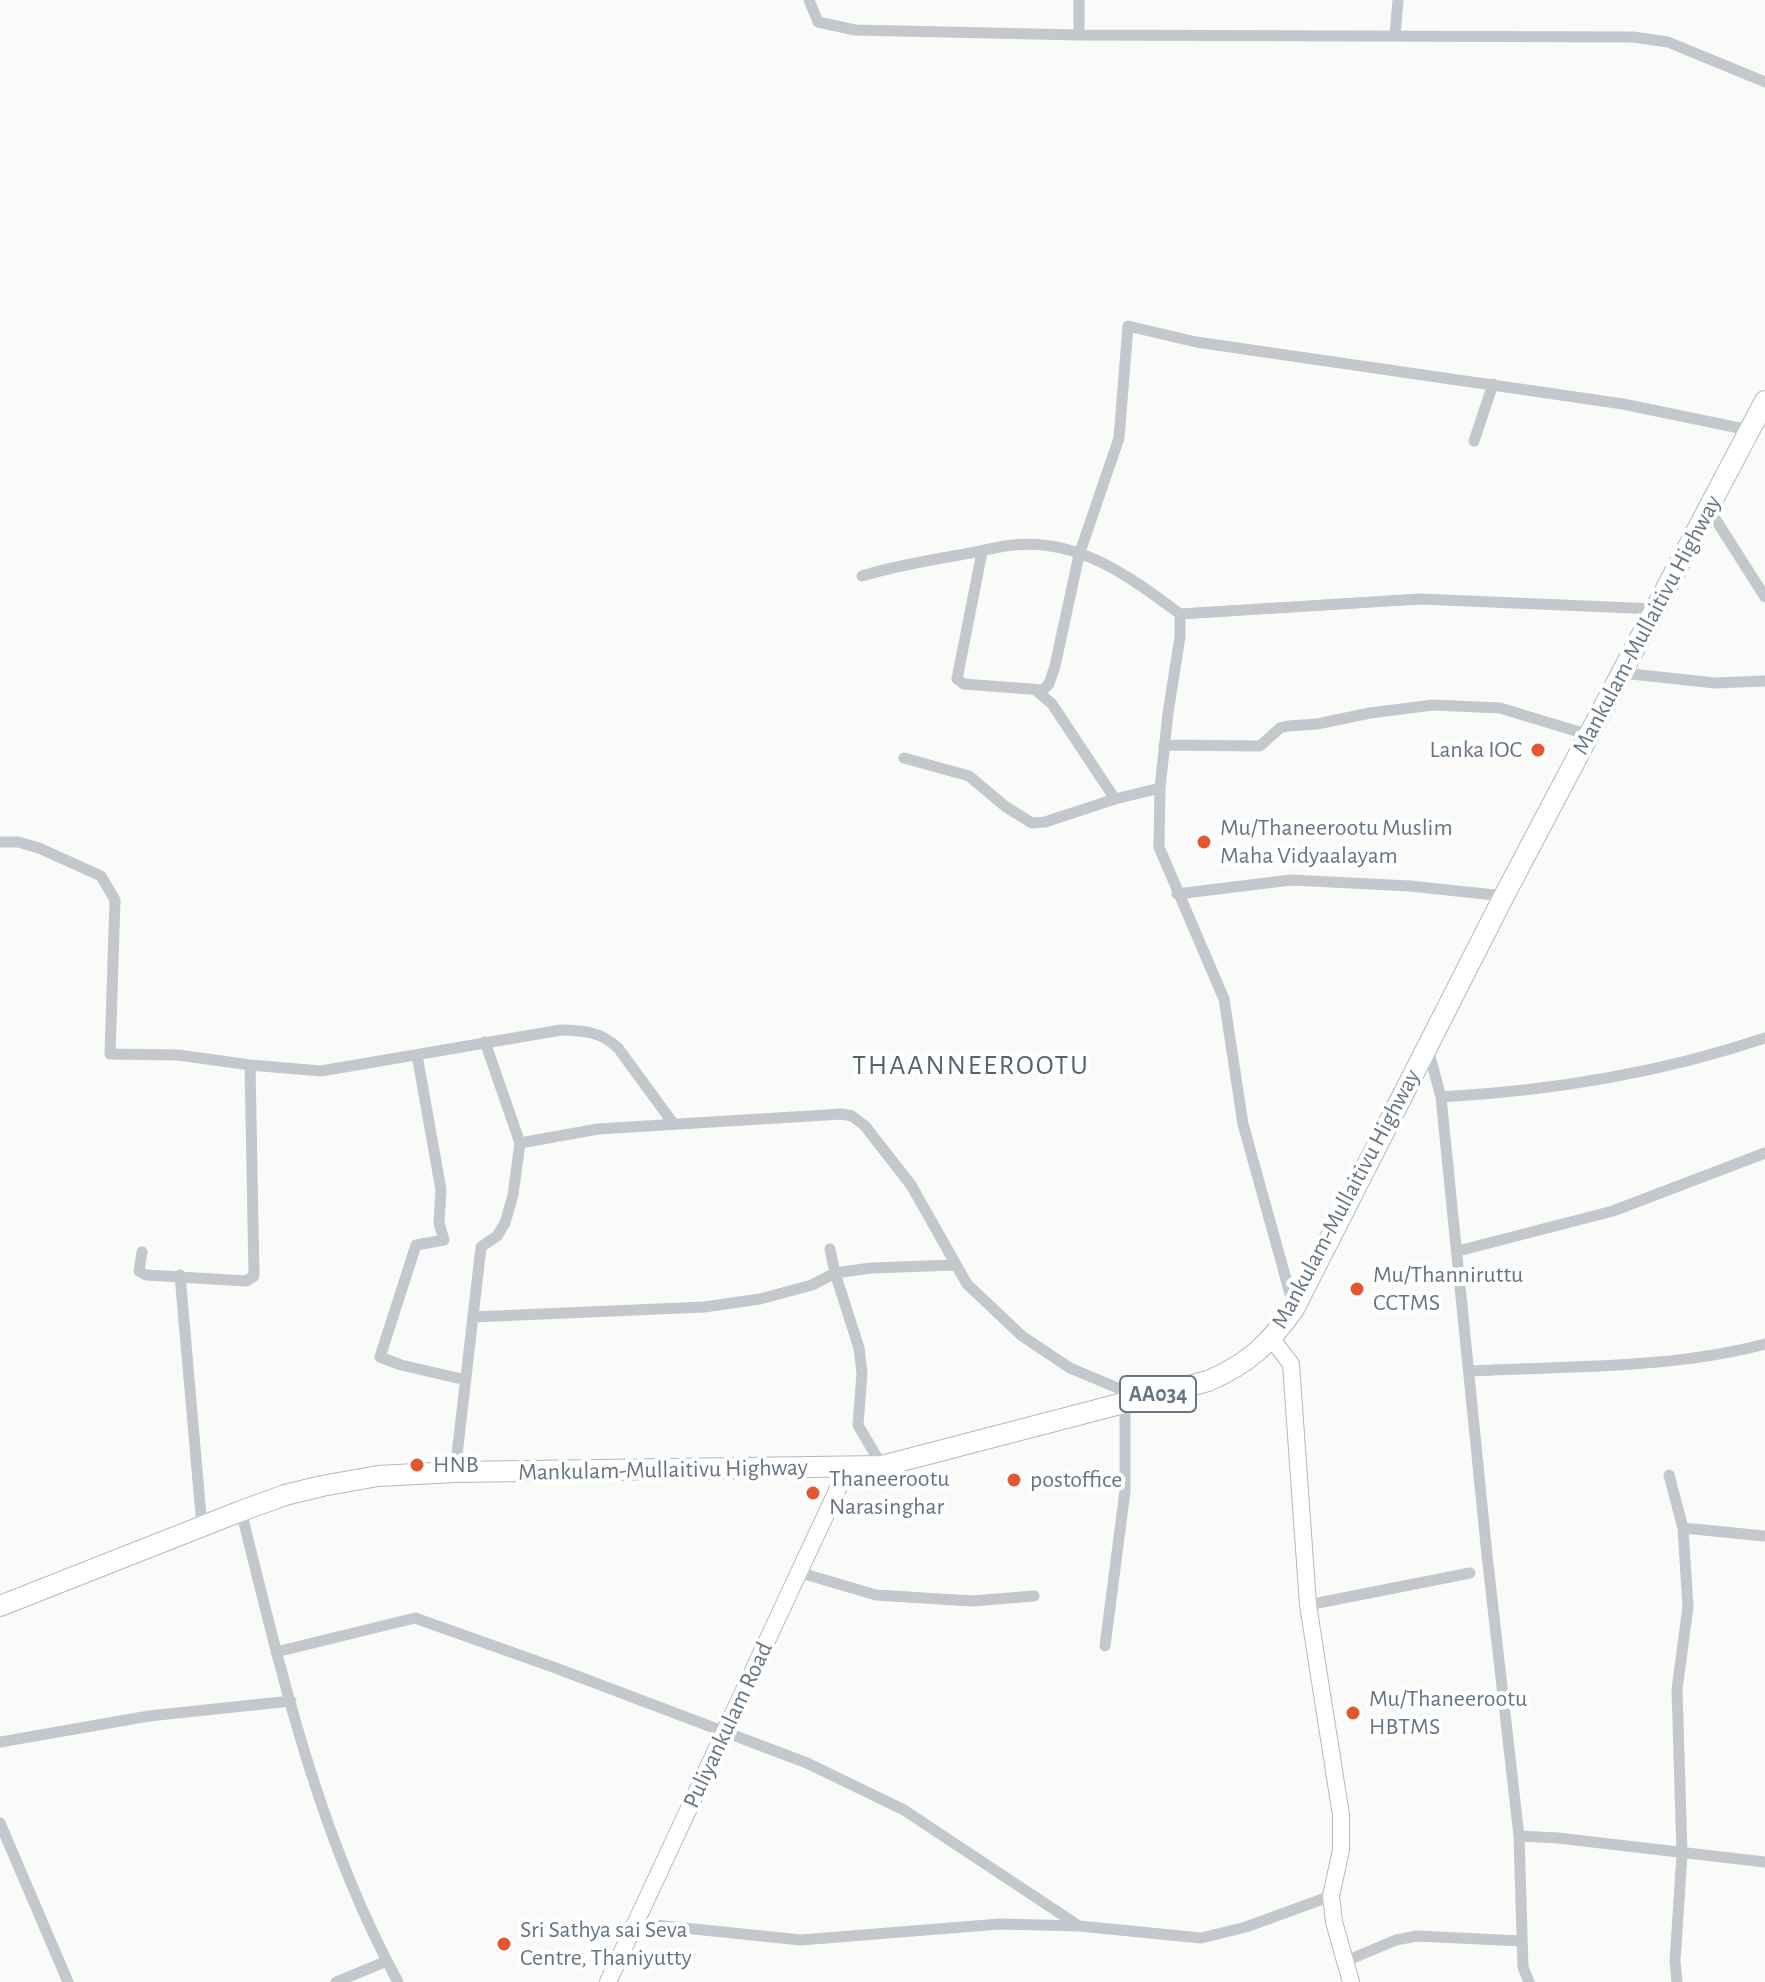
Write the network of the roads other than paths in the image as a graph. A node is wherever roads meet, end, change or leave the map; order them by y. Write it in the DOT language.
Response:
graph roads {
  1 [pos="809,0"];
  2 [pos="1079,0"];
  3 [pos="1398,0"];
  4 [pos="1079,35"];
  5 [pos="1395,35"];
  6 [pos="1765,82"];
  7 [pos="1493,384"];
  8 [pos="1765,401"];
  9 [pos="1749,430"];
  10 [pos="1474,441"];
  11 [pos="1709,509"];
  12 [pos="982,552"];
  13 [pos="1079,555"];
  14 [pos="862,576"];
  15 [pos="1765,597"];
  16 [pos="1656,609"];
  17 [pos="1180,614"];
  18 [pos="1622,673"];
  19 [pos="1765,681"];
  20 [pos="1036,690"];
  21 [pos="1589,735"];
  22 [pos="1164,745"];
  23 [pos="904,758"];
  24 [pos="1160,788"];
  25 [pos="1115,799"];
  26 [pos="0,842"];
  27 [pos="1177,894"];
  28 [pos="1504,896"];
  29 [pos="1765,1038"];
  30 [pos="485,1042"];
  31 [pos="1427,1045"];
  32 [pos="417,1055"];
  33 [pos="250,1065"];
  34 [pos="1441,1097"];
  35 [pos="673,1123"];
  36 [pos="520,1143"];
  37 [pos="1765,1153"];
  38 [pos="830,1249"];
  39 [pos="1458,1251"];
  40 [pos="142,1252"];
  41 [pos="955,1265"];
  42 [pos="835,1273"];
  43 [pos="180,1275"];
  44 [pos="1294,1309"];
  45 [pos="473,1317"];
  46 [pos="1272,1339"];
  47 [pos="1765,1344"];
  48 [pos="1470,1371"];
  49 [pos="466,1380"];
  50 [pos="1134,1401"];
  51 [pos="882,1466"];
  52 [pos="848,1467"];
  53 [pos="455,1472"];
  54 [pos="1669,1475"];
  55 [pos="241,1511"];
  56 [pos="202,1527"];
  57 [pos="1683,1528"];
  58 [pos="1765,1536"];
  59 [pos="801,1573"];
  60 [pos="1470,1573"];
  61 [pos="1034,1596"];
  62 [pos="1308,1605"];
  63 [pos="0,1606"];
  64 [pos="1105,1646"];
  65 [pos="276,1652"];
  66 [pos="291,1701"];
  67 [pos="724,1731"];
  68 [pos="0,1742"];
  69 [pos="0,1823"];
  70 [pos="1519,1836"];
  71 [pos="1682,1854"];
  72 [pos="1765,1862"];
  73 [pos="1331,1896"];
  74 [pos="635,1923"];
  75 [pos="1079,1926"];
  76 [pos="1521,1941"];
  77 [pos="387,1961"];
  78 [pos="1346,1961"];
  79 [pos="68,1982"];
  80 [pos="336,1982"];
  81 [pos="398,1982"];
  82 [pos="608,1982"];
  83 [pos="1351,1982"];
  84 [pos="1529,1982"];
  85 [pos="1677,1982"];
  1 -- 4 [label="street"];
  2 -- 4 [label="street"];
  3 -- 5 [label="street"];
  4 -- 5 [label="street"];
  5 -- 6 [label="street"];
  7 -- 9 [label="street"];
  7 -- 10 [label="street"];
  7 -- 13 [label="street"];
  8 -- 9 [label="highway, Mankulam-Mullaitivu Highway / AA034"];
  9 -- 11 [label="highway, Mankulam-Mullaitivu Highway / AA034"];
  11 -- 15 [label="street"];
  11 -- 16 [label="highway, Mankulam-Mullaitivu Highway / AA034"];
  12 -- 13 [label="street"];
  12 -- 14 [label="street"];
  12 -- 20 [label="street"];
  13 -- 17 [label="street"];
  13 -- 20 [label="street"];
  16 -- 17 [label="street"];
  16 -- 18 [label="highway, Mankulam-Mullaitivu Highway / AA034"];
  17 -- 22 [label="street"];
  18 -- 19 [label="street"];
  18 -- 21 [label="highway, Mankulam-Mullaitivu Highway / AA034"];
  20 -- 25 [label="street"];
  21 -- 22 [label="street"];
  21 -- 28 [label="highway, Mankulam-Mullaitivu Highway / AA034"];
  22 -- 24 [label="street"];
  23 -- 25 [label="street"];
  24 -- 25 [label="street"];
  24 -- 27 [label="street"];
  26 -- 33 [label="street"];
  27 -- 28 [label="street"];
  27 -- 44 [label="street"];
  28 -- 31 [label="highway, Mankulam-Mullaitivu Highway / AA034"];
  29 -- 34 [label="street"];
  30 -- 32 [label="street"];
  30 -- 35 [label="street"];
  30 -- 36 [label="street"];
  31 -- 34 [label="street"];
  31 -- 44 [label="highway, Mankulam-Mullaitivu Highway / AA034"];
  32 -- 33 [label="street"];
  32 -- 49 [label="street"];
  33 -- 43 [label="street"];
  34 -- 39 [label="street"];
  35 -- 36 [label="street"];
  35 -- 41 [label="street"];
  36 -- 45 [label="street"];
  37 -- 39 [label="street"];
  38 -- 42 [label="street"];
  39 -- 48 [label="street"];
  40 -- 43 [label="street"];
  41 -- 42 [label="street"];
  41 -- 50 [label="street"];
  42 -- 45 [label="street"];
  42 -- 51 [label="street"];
  43 -- 56 [label="street"];
  44 -- 46 [label="highway, Mankulam-Mullaitivu Highway / AA034"];
  45 -- 49 [label="street"];
  46 -- 50 [label="highway, Mankulam-Mullaitivu Highway / AA034"];
  46 -- 62 [label="street"];
  47 -- 48 [label="street"];
  48 -- 70 [label="street"];
  49 -- 53 [label="street"];
  50 -- 51 [label="highway, Mankulam-Mullaitivu Highway / AA034"];
  50 -- 64 [label="street"];
  51 -- 52 [label="highway, Mankulam-Mullaitivu Highway / AA034"];
  52 -- 53 [label="highway, Mankulam-Mullaitivu Highway / AA034"];
  52 -- 59 [label="street, Puliyankulam Road"];
  53 -- 55 [label="highway, Mankulam-Mullaitivu Highway / AA034"];
  54 -- 57 [label="street"];
  55 -- 56 [label="highway, Mankulam-Mullaitivu Highway / AA034"];
  55 -- 65 [label="street"];
  56 -- 63 [label="highway, Mankulam-Mullaitivu Highway / AA034"];
  57 -- 58 [label="street"];
  57 -- 71 [label="street"];
  59 -- 61 [label="street"];
  59 -- 67 [label="street, Puliyankulam Road"];
  60 -- 62 [label="street"];
  62 -- 73 [label="street"];
  65 -- 66 [label="street"];
  65 -- 67 [label="street"];
  66 -- 68 [label="street"];
  66 -- 77 [label="street"];
  67 -- 74 [label="street, Puliyankulam Road"];
  67 -- 75 [label="street"];
  69 -- 79 [label="street"];
  70 -- 71 [label="street"];
  70 -- 76 [label="street"];
  71 -- 72 [label="street"];
  71 -- 85 [label="street"];
  73 -- 75 [label="street"];
  73 -- 78 [label="street"];
  74 -- 75 [label="street"];
  74 -- 82 [label="street, Puliyankulam Road"];
  76 -- 78 [label="street"];
  76 -- 84 [label="street"];
  77 -- 80 [label="street"];
  77 -- 81 [label="street"];
  78 -- 83 [label="street"];
}
